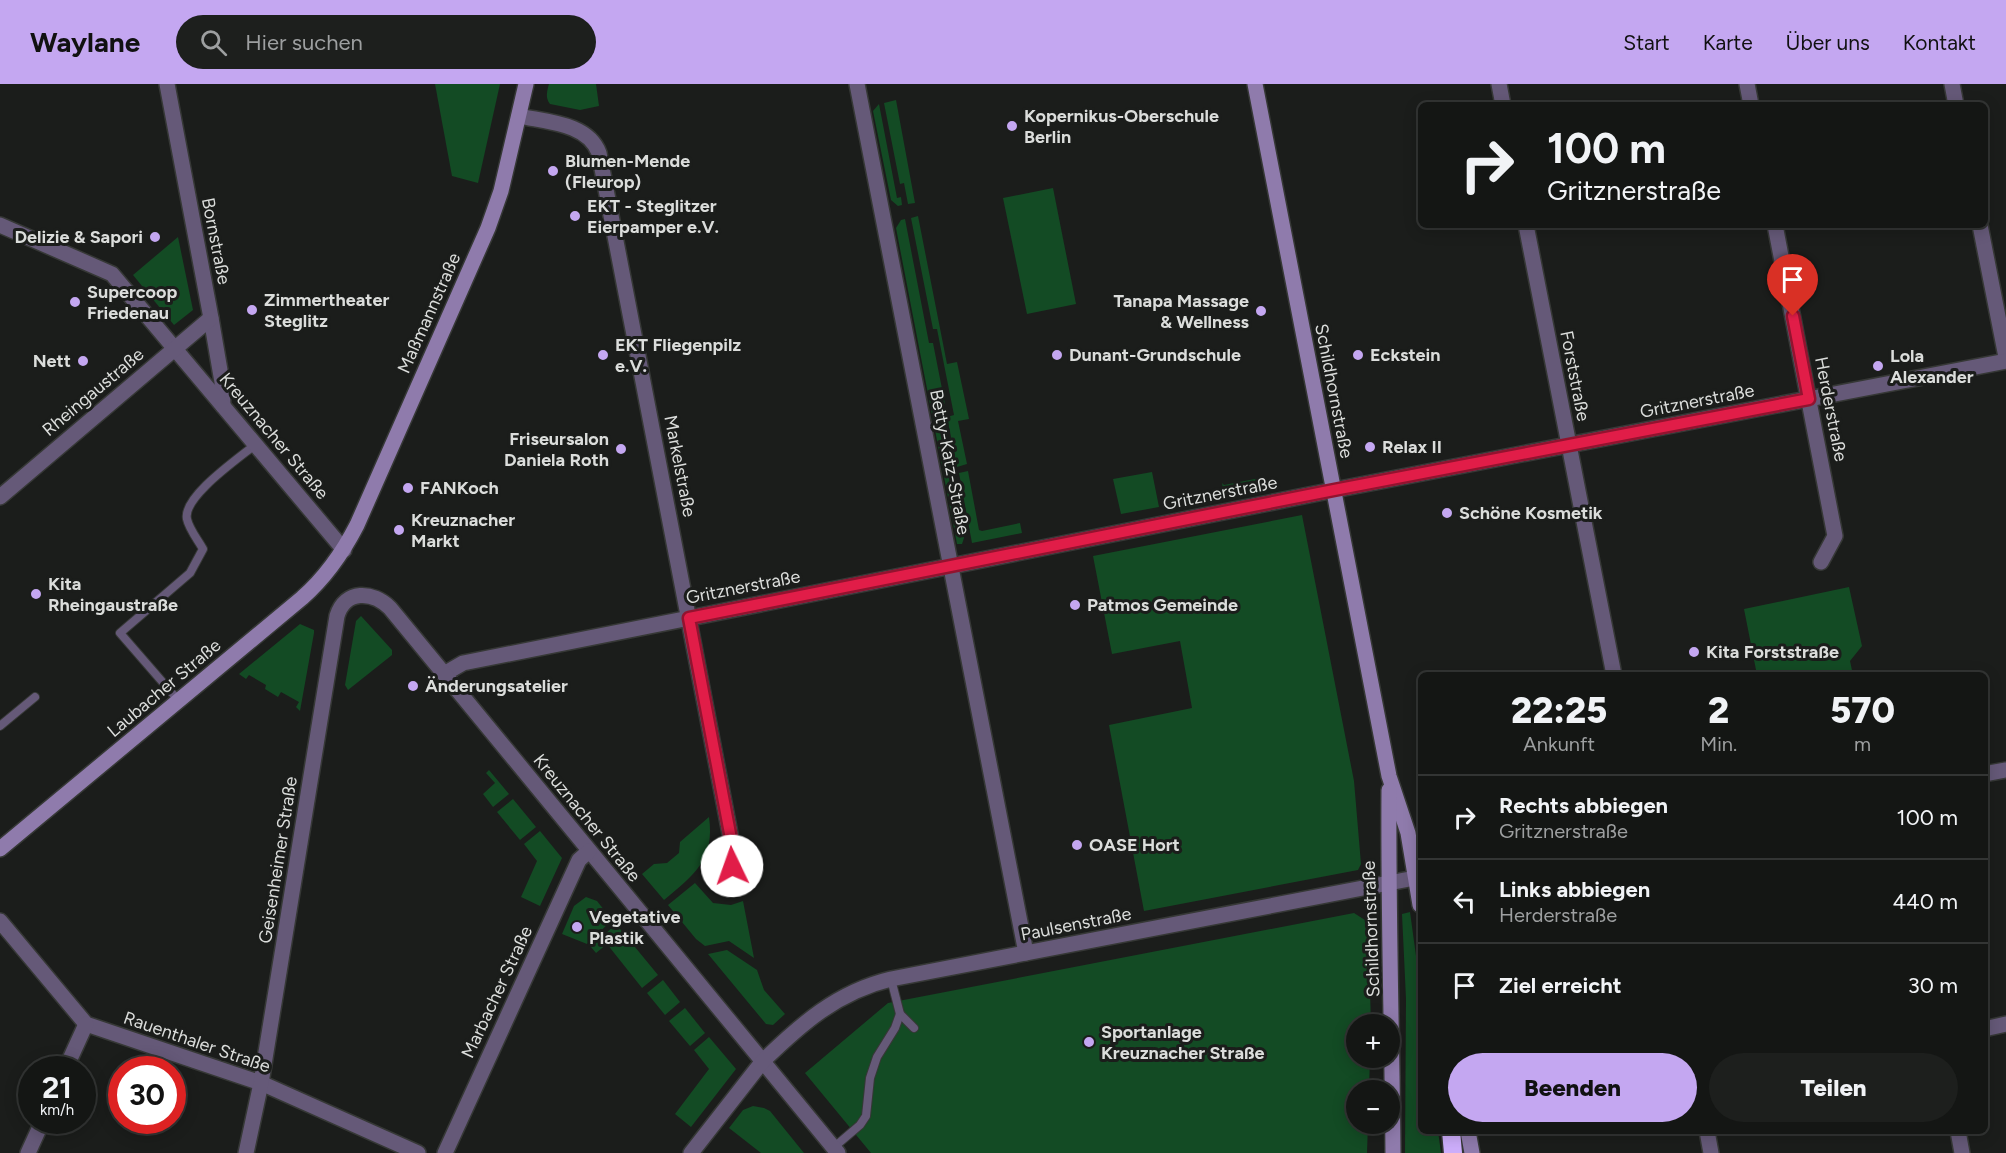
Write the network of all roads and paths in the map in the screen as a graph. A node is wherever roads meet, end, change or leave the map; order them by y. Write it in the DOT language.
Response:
graph roads {
  1 [pos="167,84"];
  2 [pos="526,84"];
  3 [pos="857,84"];
  4 [pos="1255,84"];
  5 [pos="1499,84"];
  6 [pos="1747,84"];
  7 [pos="1952,84"];
  8 [pos="1502,102"];
  9 [pos="1750,102"];
  10 [pos="1955,102"];
  11 [pos="519,116"];
  12 [pos="0,225"];
  13 [pos="1527,228"];
  14 [pos="1776,228"];
  15 [pos="1981,228"];
  16 [pos="211,318"];
  17 [pos="174,348"];
  18 [pos="2006,359"];
  19 [pos="1809,399"];
  20 [pos="223,406"];
  21 [pos="256,444"];
  22 [pos="1568,445"];
  23 [pos="1334,490"];
  24 [pos="0,497"];
  25 [pos="344,550"];
  26 [pos="1821,562"];
  27 [pos="951,566"];
  28 [pos="371,595"];
  29 [pos="689,618"];
  30 [pos="1613,672"];
  31 [pos="444,674"];
  32 [pos="34,697"];
  33 [pos="179,702"];
  34 [pos="0,726"];
  35 [pos="2006,770"];
  36 [pos="1988,773"];
  37 [pos="1389,776"];
  38 [pos="0,849"];
  39 [pos="589,851"];
  40 [pos="726,877"];
  41 [pos="1418,877"];
  42 [pos="1388,883"];
  43 [pos="0,921"];
  44 [pos="1026,953"];
  45 [pos="891,979"];
  46 [pos="900,1014"];
  47 [pos="86,1024"];
  48 [pos="2006,1024"];
  49 [pos="914,1028"];
  50 [pos="1988,1028"];
  51 [pos="71,1056"];
  52 [pos="762,1062"];
  53 [pos="261,1083"];
  54 [pos="36,1134"];
  55 [pos="1450,1134"];
  56 [pos="1469,1134"];
  57 [pos="1708,1134"];
  58 [pos="1959,1134"];
  59 [pos="836,1150"];
  60 [pos="28,1153"];
  61 [pos="246,1153"];
  62 [pos="418,1153"];
  63 [pos="445,1153"];
  64 [pos="690,1153"];
  65 [pos="1393,1153"];
  66 [pos="1453,1153"];
  67 [pos="1472,1153"];
  68 [pos="1712,1153"];
  69 [pos="1962,1153"];
  1 -- 16 [label="street, Bornstraße"];
  2 -- 11 [label="main road, Maßmannstraße"];
  3 -- 27 [label="street, Betty-Katz-Straße"];
  4 -- 23 [label="main road, Schildhornstraße"];
  5 -- 8 [label="street"];
  6 -- 9 [label="street"];
  7 -- 10 [label="street"];
  11 -- 25 [label="main road, Maßmannstraße"];
  11 -- 29 [label="street, Markelstraße"];
  12 -- 17 [label="street, Kreuznacher Straße"];
  13 -- 22 [label="street, Forststraße"];
  14 -- 19 [label="street, Herderstraße"];
  15 -- 18 [label="street"];
  16 -- 17 [label="street, Rheingaustraße"];
  16 -- 20 [label="street, Bornstraße"];
  17 -- 20 [label="street, Kreuznacher Straße"];
  17 -- 24 [label="street, Rheingaustraße"];
  18 -- 19 [label="street, Gritznerstraße"];
  19 -- 22 [label="street, Gritznerstraße"];
  19 -- 26 [label="street, Herderstraße"];
  20 -- 21 [label="street, Kreuznacher Straße"];
  21 -- 25 [label="street, Kreuznacher Straße"];
  21 -- 33 [label="lane"];
  22 -- 23 [label="street, Gritznerstraße"];
  22 -- 30 [label="street, Forststraße"];
  23 -- 27 [label="street, Gritznerstraße"];
  23 -- 37 [label="main road, Schildhornstraße"];
  25 -- 33 [label="main road, Laubacher Straße"];
  27 -- 29 [label="street, Gritznerstraße"];
  27 -- 44 [label="street, Betty-Katz-Straße"];
  28 -- 31 [label="street, Kreuznacher Straße"];
  28 -- 53 [label="street, Geisenheimer Straße"];
  29 -- 31 [label="street, Gritznerstraße"];
  29 -- 40 [label="street, Markelstraße"];
  31 -- 39 [label="street, Kreuznacher Straße"];
  32 -- 34 [label="lane"];
  33 -- 38 [label="main road, Laubacher Straße"];
  35 -- 36 [label="street"];
  37 -- 41 [label="main road, Schildhornstraße"];
  37 -- 42 [label="main road, Schildhornstraße"];
  39 -- 52 [label="street, Kreuznacher Straße"];
  39 -- 63 [label="street, Marbacher Straße"];
  41 -- 42 [label="street, Paulsenstraße"];
  42 -- 44 [label="street, Paulsenstraße"];
  42 -- 65 [label="main road, Schildhornstraße"];
  43 -- 47 [label="street"];
  44 -- 45 [label="street, Paulsenstraße"];
  45 -- 46 [label="lane"];
  45 -- 52 [label="street, Paulsenstraße"];
  46 -- 49 [label="lane"];
  46 -- 59 [label="lane"];
  47 -- 51 [label="street"];
  47 -- 53 [label="street, Rauenthaler Straße"];
  48 -- 50 [label="street"];
  52 -- 59 [label="street, Kreuznacher Straße"];
  52 -- 64 [label="street, Paulsenstraße"];
  53 -- 61 [label="street, Geisenheimer Straße"];
  53 -- 62 [label="street, Rauenthaler Straße"];
  54 -- 60 [label="street"];
  55 -- 66 [label="highway"];
  56 -- 67 [label="main road"];
  57 -- 68 [label="street"];
  58 -- 69 [label="street"];
}
